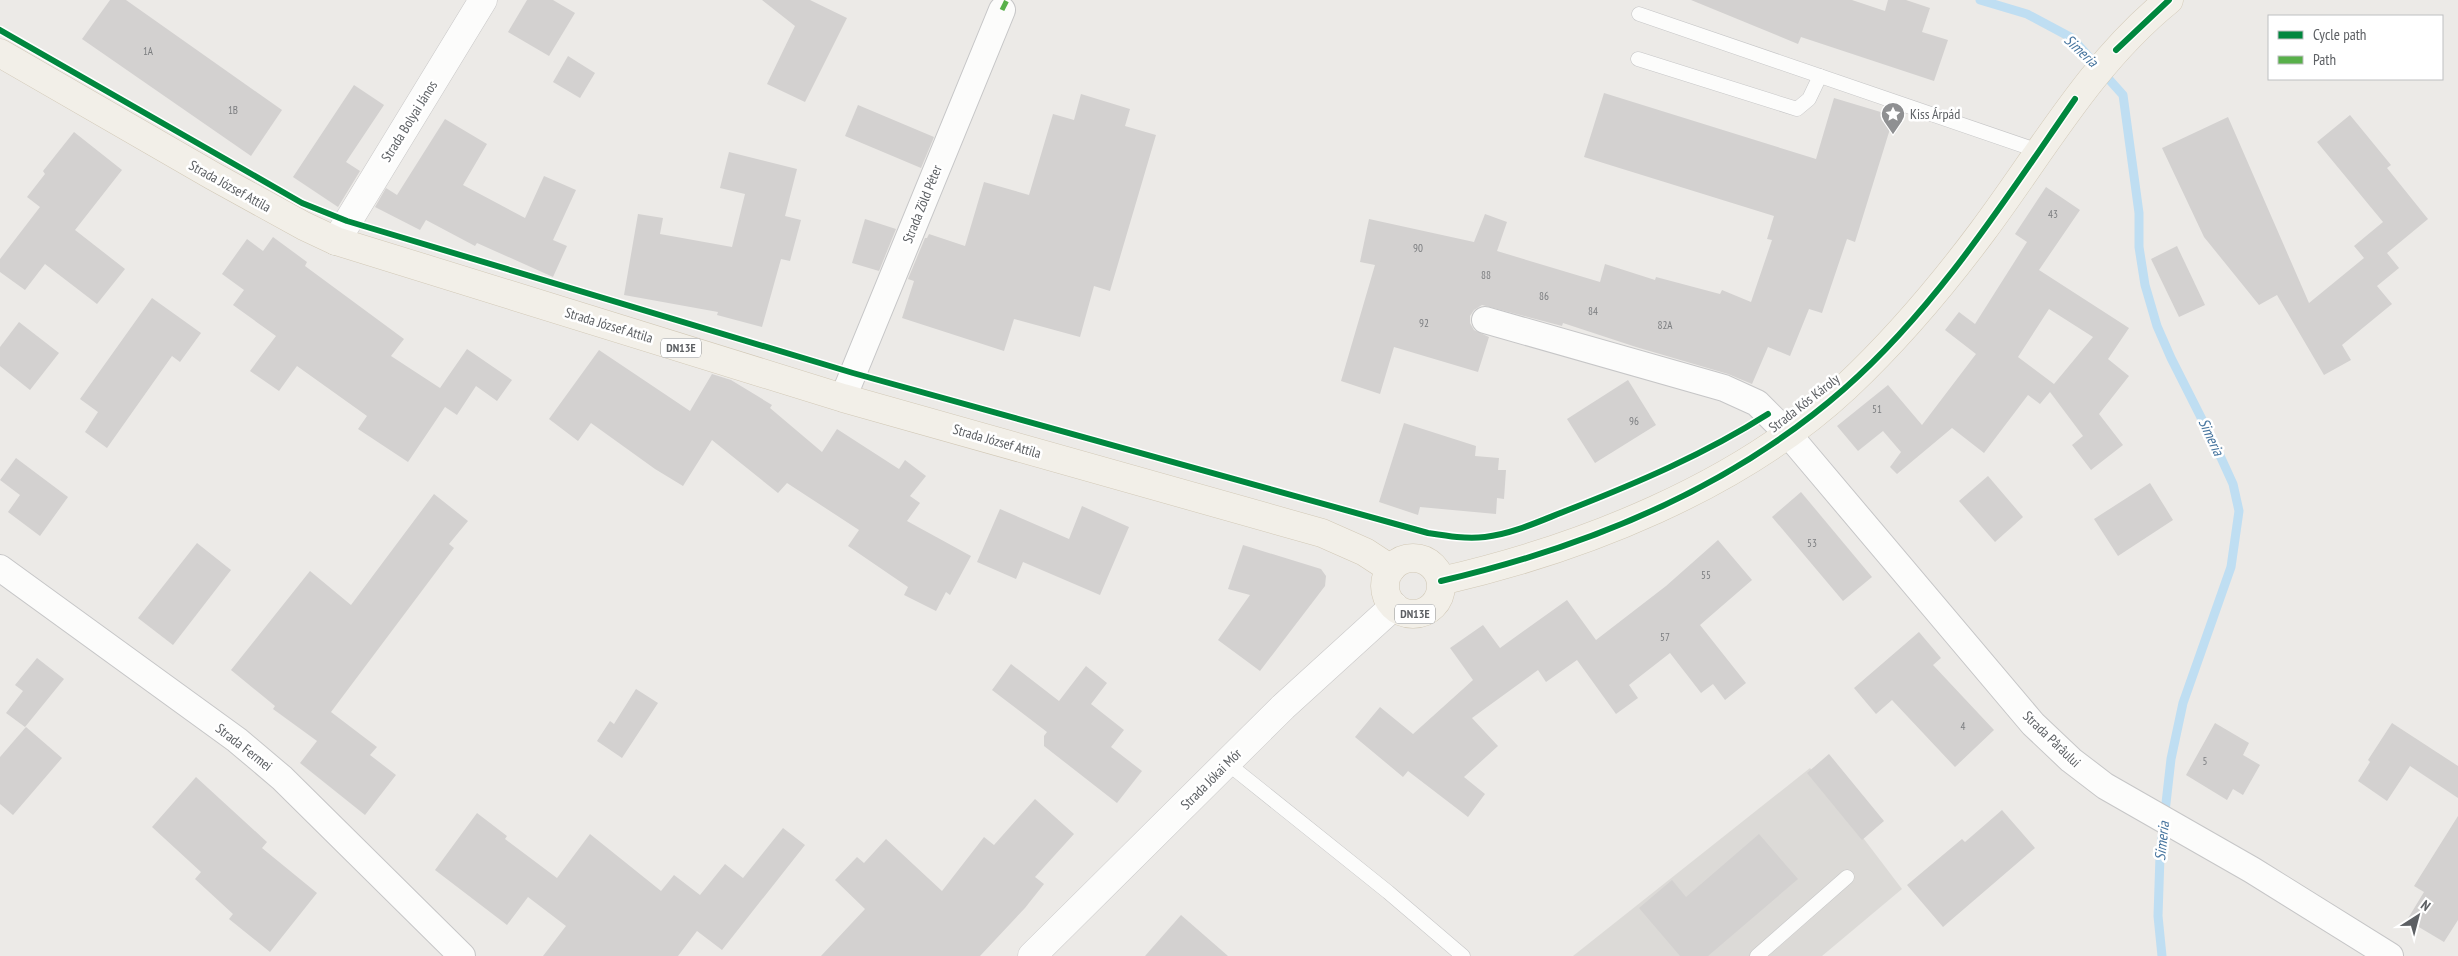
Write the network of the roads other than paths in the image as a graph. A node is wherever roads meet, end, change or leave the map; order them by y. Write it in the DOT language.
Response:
graph roads {
  1 [pos="483,0"];
  2 [pos="2169,0"];
  3 [pos="1002,10"];
  4 [pos="1639,14"];
  5 [pos="0,53"];
  6 [pos="1638,59"];
  7 [pos="1820,76"];
  8 [pos="2039,151"];
  9 [pos="336,241"];
  10 [pos="1485,320"];
  11 [pos="843,398"];
  12 [pos="1788,434"];
  13 [pos="0,568"];
  14 [pos="1391,569"];
  15 [pos="1441,580"];
  16 [pos="1394,606"];
  17 [pos="1227,763"];
  18 [pos="1847,877"];
  19 [pos="462,956"];
  20 [pos="1032,956"];
  21 [pos="1463,956"];
  22 [pos="1757,956"];
  23 [pos="2390,956"];
  1 -- 9 [label="main road, Strada Bolyai János"];
  2 -- 8 [label="main road, Strada Kós Károly"];
  3 -- 11 [label="street, Strada Zöld Péter"];
  4 -- 7 [label="lane"];
  5 -- 9 [label="main road, Strada József Attila / DN13E"];
  6 -- 7 [label="lane"];
  7 -- 8 [label="lane"];
  8 -- 12 [label="main road, Strada Kós Károly"];
  9 -- 11 [label="main road, Strada József Attila / DN13E"];
  10 -- 12 [label="street, Strada Pârâului"];
  11 -- 14 [label="main road, Strada József Attila / DN13E"];
  12 -- 15 [label="main road, Strada Kós Károly"];
  12 -- 23 [label="street, Strada Pârâului"];
  13 -- 19 [label="street, Strada Fermei"];
  14 -- 15 [label="main road"];
  14 -- 16 [label="main road, DN13E"];
  15 -- 16 [label="main road, DN13E"];
  16 -- 17 [label="main road, Strada Jókai Mór"];
  17 -- 20 [label="main road, Strada Jókai Mór"];
  17 -- 21 [label="lane"];
  18 -- 22 [label="lane"];
}
